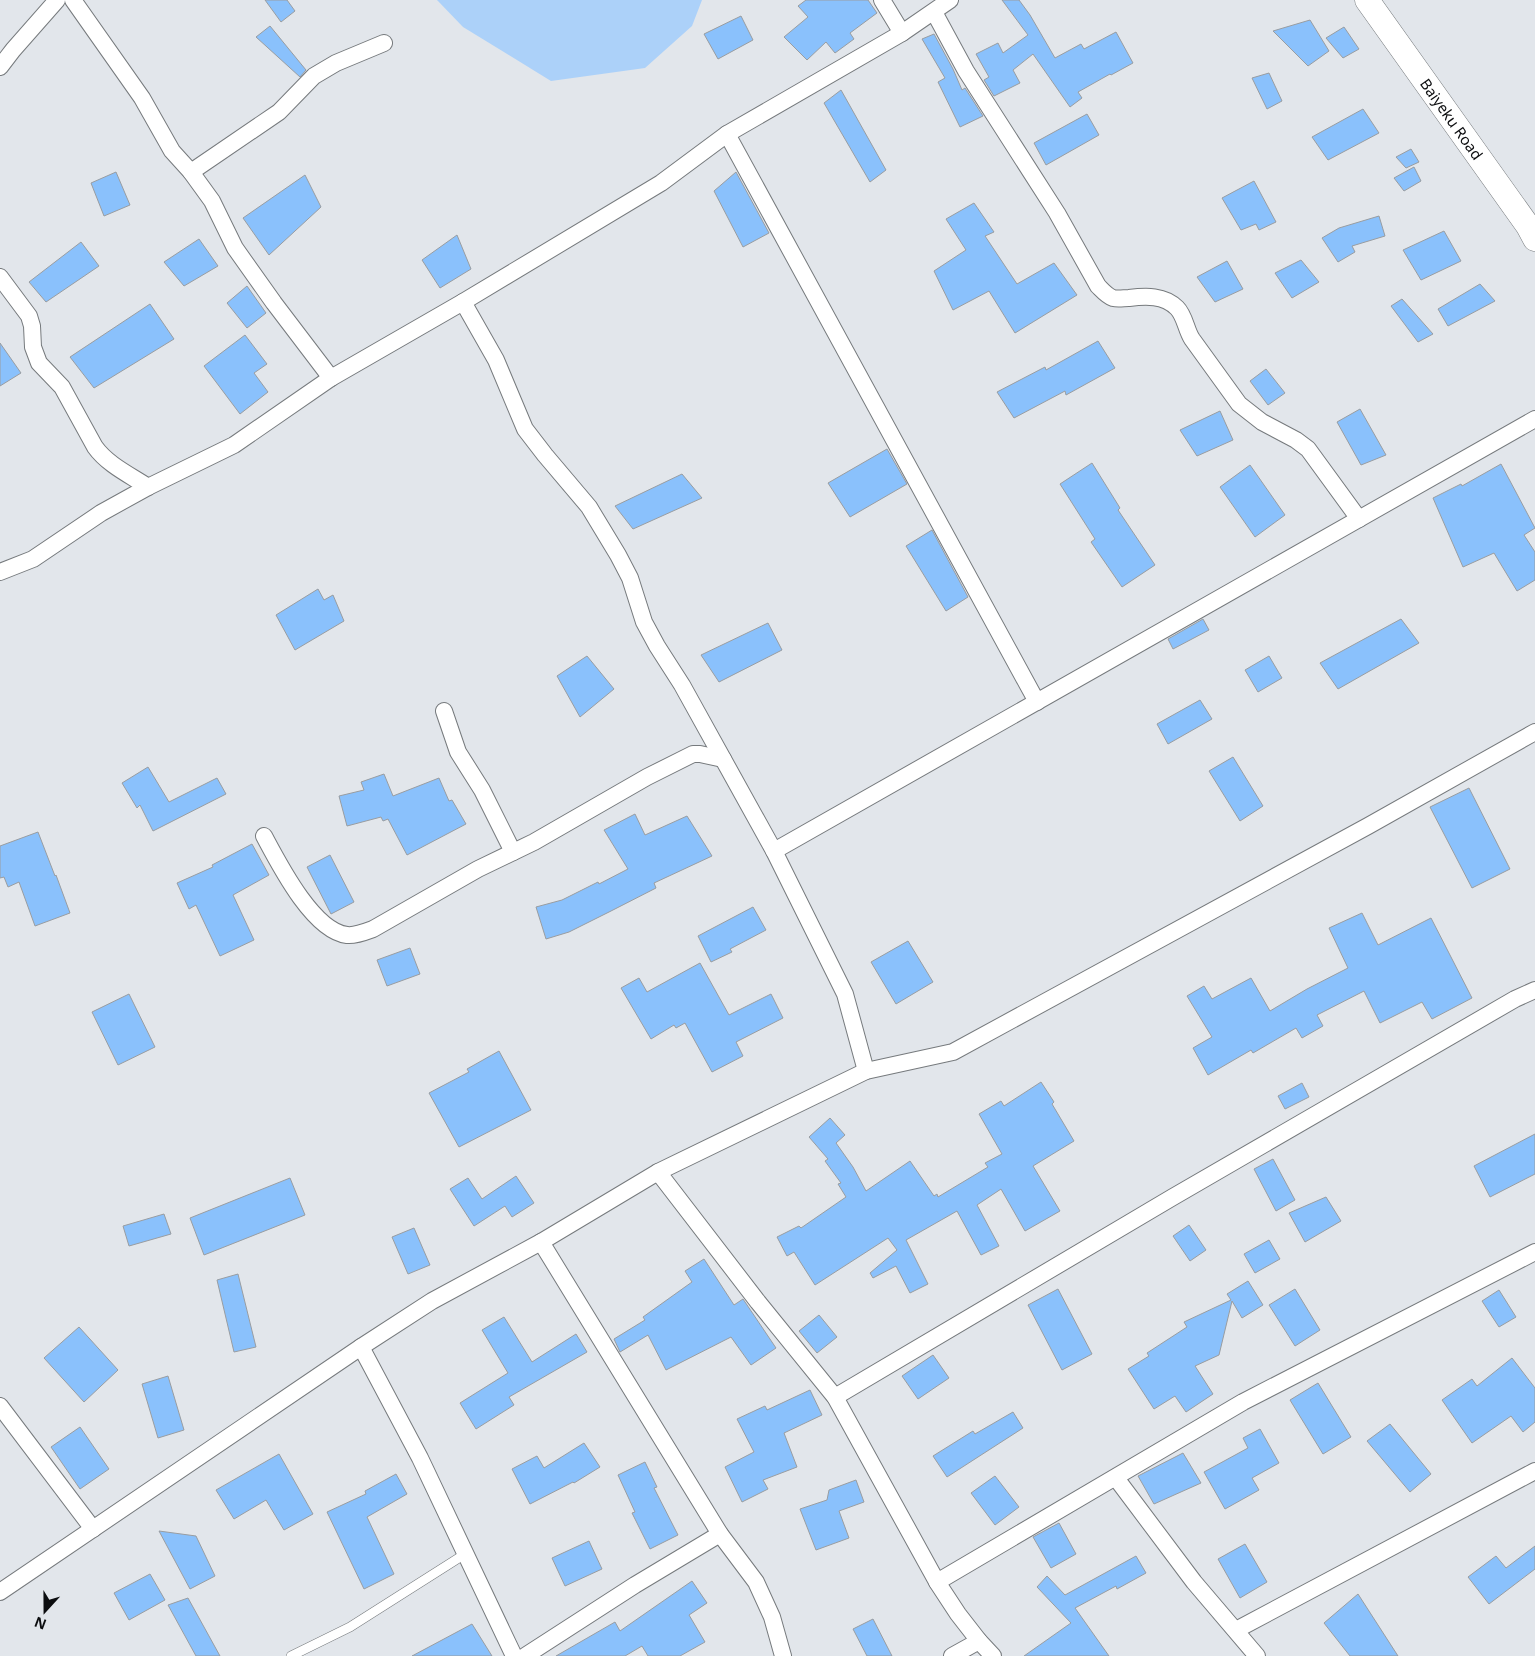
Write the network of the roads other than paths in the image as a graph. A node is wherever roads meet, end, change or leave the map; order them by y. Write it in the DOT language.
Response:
graph roads {
  1 [pos="57,0"];
  2 [pos="74,0"];
  3 [pos="882,0"];
  4 [pos="950,0"];
  5 [pos="1367,0"];
  6 [pos="934,12"];
  7 [pos="902,33"];
  8 [pos="384,43"];
  9 [pos="0,67"];
  10 [pos="726,134"];
  11 [pos="191,172"];
  12 [pos="1535,239"];
  13 [pos="0,277"];
  14 [pos="463,302"];
  15 [pos="331,378"];
  16 [pos="1535,419"];
  17 [pos="148,487"];
  18 [pos="1359,519"];
  19 [pos="0,572"];
  20 [pos="1036,702"];
  21 [pos="444,711"];
  22 [pos="1535,732"];
  23 [pos="723,760"];
  24 [pos="264,836"];
  25 [pos="513,852"];
  26 [pos="774,852"];
  27 [pos="1535,990"];
  28 [pos="866,1070"];
  29 [pos="658,1172"];
  30 [pos="541,1242"];
  31 [pos="1535,1252"];
  32 [pos="361,1347"];
  33 [pos="835,1397"];
  34 [pos="0,1406"];
  35 [pos="1535,1471"];
  36 [pos="1116,1478"];
  37 [pos="93,1529"];
  38 [pos="720,1534"];
  39 [pos="466,1554"];
  40 [pos="937,1582"];
  41 [pos="0,1592"];
  42 [pos="1236,1630"];
  43 [pos="979,1641"];
  44 [pos="291,1656"];
  45 [pos="514,1656"];
  46 [pos="525,1656"];
  47 [pos="783,1656"];
  48 [pos="952,1656"];
  49 [pos="993,1656"];
  50 [pos="1257,1656"];
  1 -- 9 [label="street"];
  2 -- 11 [label="street"];
  3 -- 7 [label="street"];
  4 -- 6 [label="street"];
  5 -- 12 [label="main road, Baiyeku Road"];
  6 -- 7 [label="street"];
  6 -- 18 [label="street"];
  7 -- 10 [label="street"];
  8 -- 11 [label="street"];
  10 -- 14 [label="street"];
  10 -- 20 [label="street"];
  11 -- 15 [label="street"];
  13 -- 17 [label="street"];
  14 -- 15 [label="street"];
  14 -- 23 [label="street"];
  15 -- 17 [label="street"];
  16 -- 18 [label="street"];
  17 -- 19 [label="street"];
  18 -- 20 [label="street"];
  20 -- 26 [label="street"];
  21 -- 25 [label="street"];
  22 -- 28 [label="street"];
  23 -- 25 [label="street"];
  23 -- 26 [label="street"];
  24 -- 25 [label="street"];
  26 -- 28 [label="street"];
  27 -- 33 [label="street"];
  28 -- 29 [label="street"];
  29 -- 30 [label="street"];
  29 -- 33 [label="street"];
  30 -- 32 [label="street"];
  30 -- 38 [label="street"];
  31 -- 36 [label="street"];
  32 -- 37 [label="street"];
  32 -- 39 [label="street"];
  33 -- 40 [label="street"];
  34 -- 37 [label="street"];
  35 -- 42 [label="street"];
  36 -- 40 [label="street"];
  36 -- 42 [label="street"];
  37 -- 41 [label="street"];
  38 -- 46 [label="street"];
  38 -- 47 [label="street"];
  39 -- 44 [label="lane"];
  39 -- 45 [label="street"];
  40 -- 43 [label="street"];
  42 -- 50 [label="street"];
  43 -- 48 [label="street"];
  43 -- 49 [label="street"];
}
